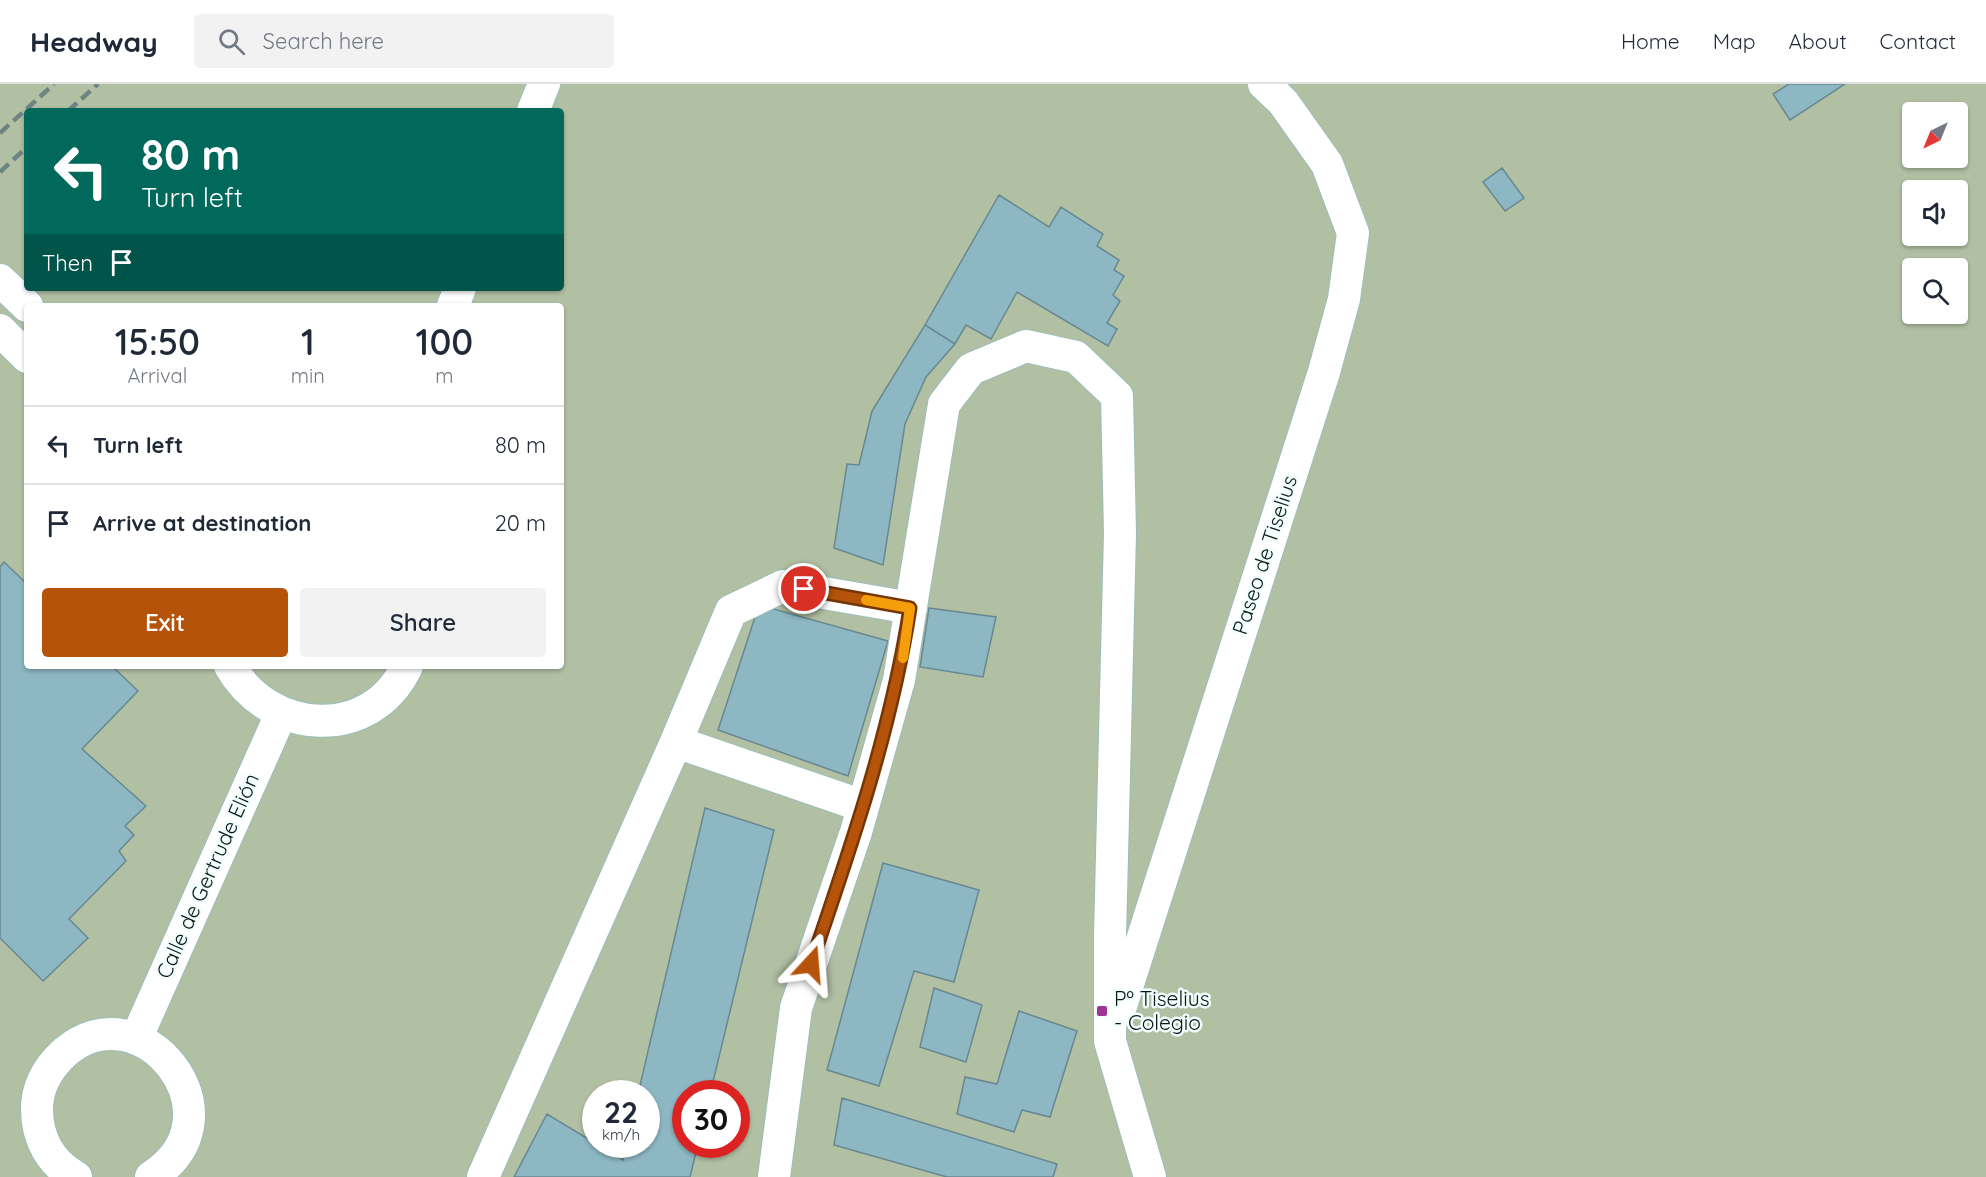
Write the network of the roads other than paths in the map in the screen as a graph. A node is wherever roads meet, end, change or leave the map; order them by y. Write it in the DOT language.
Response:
graph roads {
  1 [pos="544,84"];
  2 [pos="1264,84"];
  3 [pos="534,108"];
  4 [pos="0,280"];
  5 [pos="24,303"];
  6 [pos="0,330"];
  7 [pos="24,354"];
  8 [pos="910,608"];
  9 [pos="232,669"];
  10 [pos="406,669"];
  11 [pos="281,714"];
  12 [pos="676,742"];
  13 [pos="863,806"];
  14 [pos="136,1039"];
  15 [pos="1110,1041"];
  16 [pos="76,1177"];
  17 [pos="151,1177"];
  18 [pos="483,1177"];
  19 [pos="774,1177"];
  20 [pos="1150,1177"];
  1 -- 3 [label="street"];
  2 -- 15 [label="street, Paseo de Tiselius"];
  4 -- 5 [label="street"];
  6 -- 7 [label="street"];
  8 -- 12 [label="street"];
  8 -- 13 [label="street"];
  8 -- 15 [label="street"];
  9 -- 11 [label="street"];
  10 -- 11 [label="street"];
  11 -- 14 [label="street, Calle de Gertrude Elión"];
  12 -- 13 [label="street"];
  12 -- 18 [label="street"];
  13 -- 19 [label="street"];
  14 -- 16 [label="street"];
  14 -- 17 [label="street"];
  15 -- 20 [label="street"];
}
